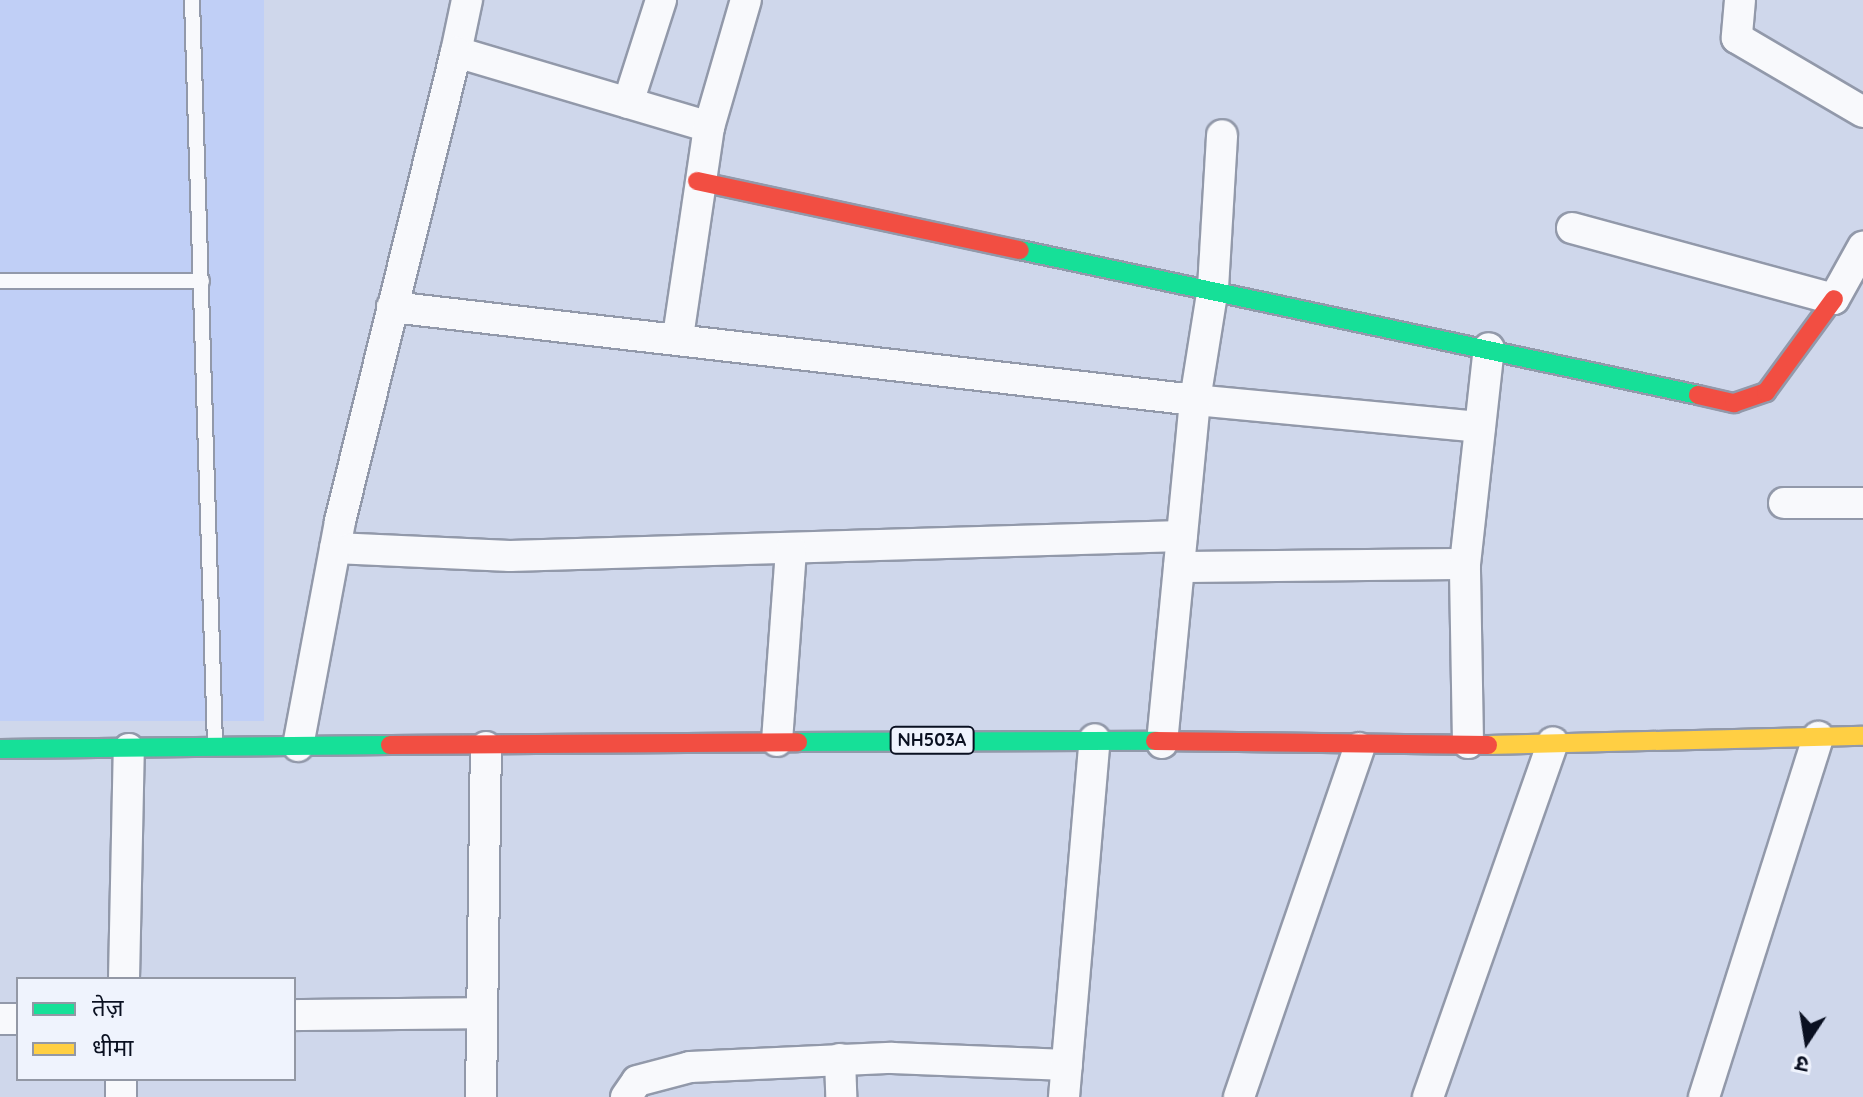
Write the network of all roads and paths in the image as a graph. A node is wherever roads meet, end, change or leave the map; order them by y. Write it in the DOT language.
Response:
graph roads {
  1 [pos="192,0"];
  2 [pos="467,0"];
  3 [pos="661,0"];
  4 [pos="746,0"];
  5 [pos="1740,0"];
  6 [pos="456,52"];
  7 [pos="628,103"];
  8 [pos="1863,112"];
  9 [pos="709,127"];
  10 [pos="1222,135"];
  11 [pos="697,181"];
  12 [pos="1572,228"];
  13 [pos="1863,247"];
  14 [pos="0,281"];
  15 [pos="202,281"];
  16 [pos="1213,288"];
  17 [pos="1834,299"];
  18 [pos="392,307"];
  19 [pos="678,337"];
  20 [pos="1489,348"];
  21 [pos="1195,400"];
  22 [pos="1480,427"];
  23 [pos="1784,503"];
  24 [pos="1863,503"];
  25 [pos="1182,536"];
  26 [pos="335,548"];
  27 [pos="791,550"];
  28 [pos="1465,564"];
  29 [pos="1179,567"];
  30 [pos="1863,736"];
  31 [pos="1818,737"];
  32 [pos="1095,739"];
  33 [pos="777,741"];
  34 [pos="1553,742"];
  35 [pos="1162,743"];
  36 [pos="1468,743"];
  37 [pos="298,746"];
  38 [pos="215,747"];
  39 [pos="486,747"];
  40 [pos="1359,748"];
  41 [pos="0,749"];
  42 [pos="129,749"];
  43 [pos="124,977"];
  44 [pos="481,1013"];
  45 [pos="296,1015"];
  46 [pos="840,1059"];
  47 [pos="1067,1065"];
  48 [pos="632,1089"];
  49 [pos="481,1097"];
  50 [pos="667,1097"];
  51 [pos="841,1097"];
  52 [pos="1064,1097"];
  53 [pos="1239,1097"];
  54 [pos="1428,1097"];
  55 [pos="1704,1097"];
  1 -- 15 [label="lane"];
  2 -- 6 [label="street"];
  3 -- 7 [label="street"];
  4 -- 9 [label="street"];
  5 -- 8 [label="street"];
  6 -- 7 [label="street"];
  6 -- 18 [label="street"];
  7 -- 9 [label="street"];
  9 -- 11 [label="street"];
  10 -- 16 [label="street"];
  11 -- 16 [label="main road"];
  11 -- 19 [label="street"];
  12 -- 17 [label="street"];
  13 -- 17 [label="street"];
  14 -- 15 [label="lane"];
  15 -- 38 [label="lane"];
  16 -- 20 [label="main road"];
  16 -- 21 [label="street"];
  17 -- 20 [label="main road"];
  18 -- 19 [label="street"];
  18 -- 26 [label="street"];
  19 -- 21 [label="street"];
  20 -- 22 [label="street"];
  21 -- 22 [label="street"];
  21 -- 25 [label="street"];
  22 -- 28 [label="street"];
  23 -- 24 [label="street"];
  25 -- 27 [label="street"];
  25 -- 29 [label="street"];
  26 -- 27 [label="street"];
  26 -- 37 [label="street"];
  27 -- 33 [label="street"];
  28 -- 29 [label="street"];
  28 -- 36 [label="street"];
  29 -- 35 [label="street"];
  30 -- 31 [label="main road, NH503A"];
  31 -- 34 [label="main road, NH503A"];
  31 -- 55 [label="street"];
  32 -- 33 [label="main road, NH503A"];
  32 -- 35 [label="main road, NH503A"];
  32 -- 47 [label="street"];
  33 -- 39 [label="main road, NH503A"];
  34 -- 36 [label="main road, NH503A"];
  34 -- 54 [label="street"];
  35 -- 40 [label="main road, NH503A"];
  36 -- 40 [label="main road, NH503A"];
  37 -- 38 [label="main road, NH503A"];
  37 -- 39 [label="main road, NH503A"];
  38 -- 42 [label="main road, NH503A"];
  39 -- 44 [label="street"];
  40 -- 53 [label="street"];
  41 -- 42 [label="main road, NH503A"];
  42 -- 43 [label="street"];
  44 -- 45 [label="street"];
  44 -- 49 [label="street"];
  46 -- 47 [label="street"];
  46 -- 48 [label="street"];
  46 -- 51 [label="street"];
  47 -- 52 [label="street"];
  48 -- 50 [label="street"];
}
